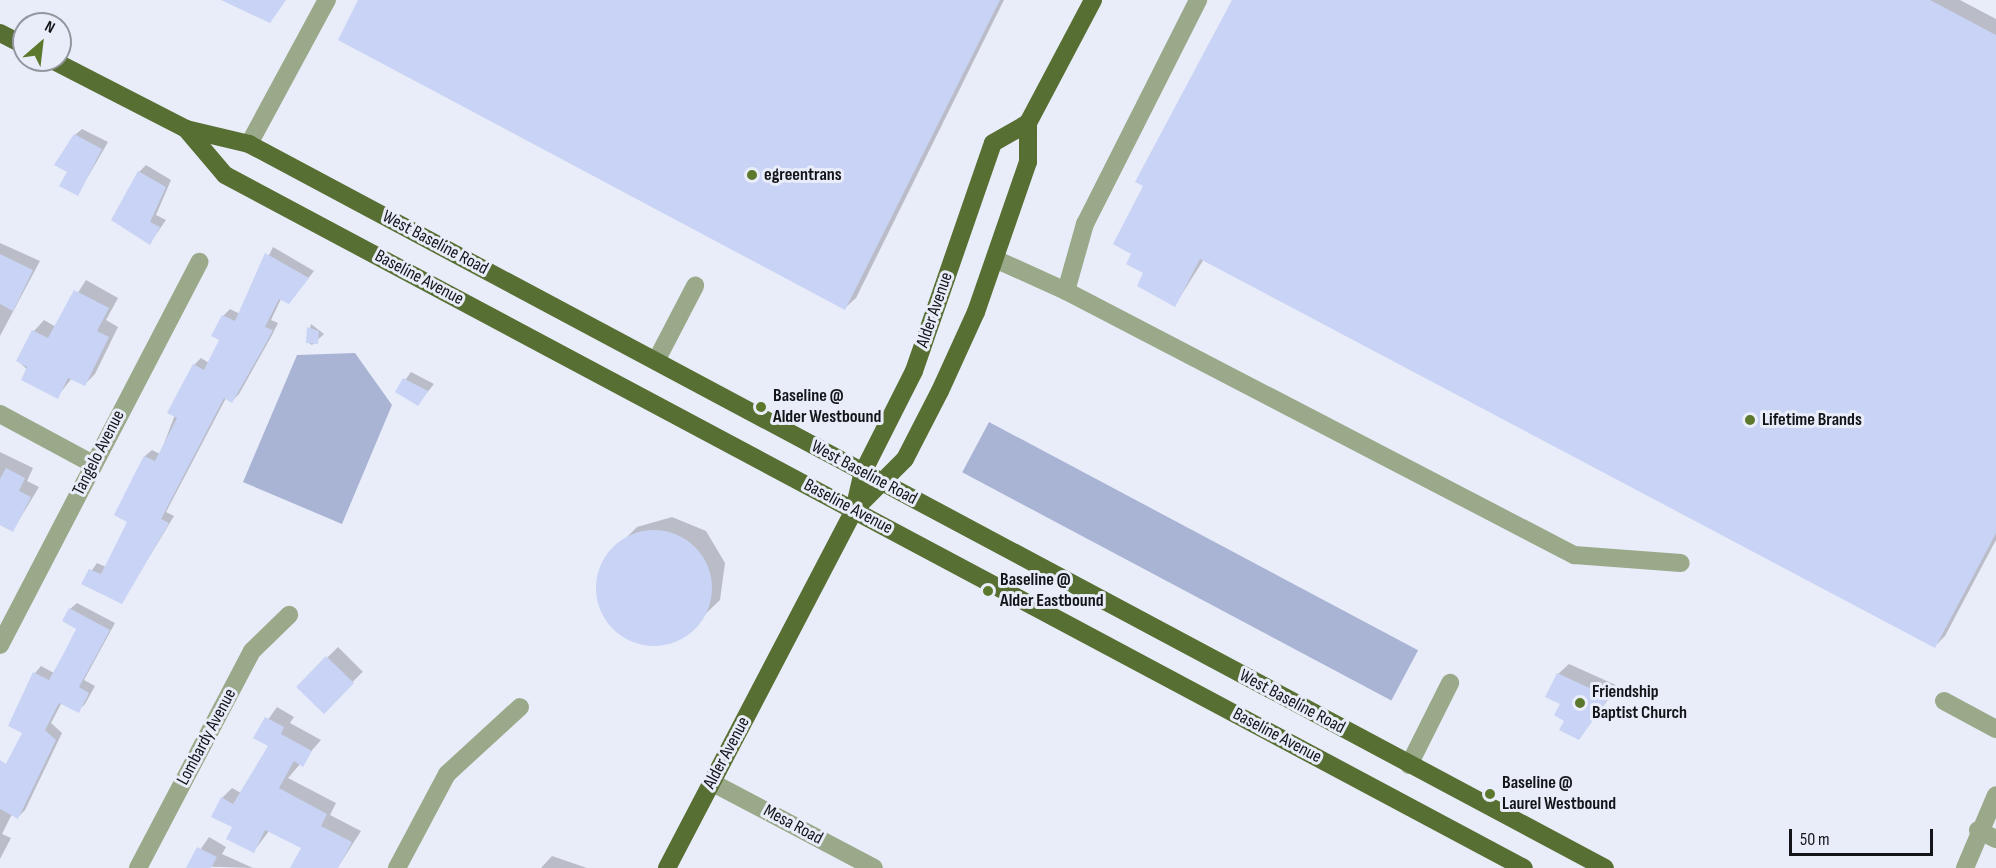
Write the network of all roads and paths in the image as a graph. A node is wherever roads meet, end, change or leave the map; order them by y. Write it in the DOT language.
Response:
graph roads {
  1 [pos="327,0"];
  2 [pos="1093,0"];
  3 [pos="1198,0"];
  4 [pos="72,70"];
  5 [pos="1028,123"];
  6 [pos="186,129"];
  7 [pos="249,144"];
  8 [pos="995,259"];
  9 [pos="199,262"];
  10 [pos="695,286"];
  11 [pos="1066,291"];
  12 [pos="656,362"];
  13 [pos="0,414"];
  14 [pos="93,464"];
  15 [pos="863,472"];
  16 [pos="882,483"];
  17 [pos="854,510"];
  18 [pos="1681,563"];
  19 [pos="290,615"];
  20 [pos="0,645"];
  21 [pos="1450,683"];
  22 [pos="1944,701"];
  23 [pos="520,707"];
  24 [pos="1996,729"];
  25 [pos="1409,765"];
  26 [pos="711,782"];
  27 [pos="1996,795"];
  28 [pos="1978,830"];
  29 [pos="1996,839"];
  30 [pos="138,868"];
  31 [pos="397,868"];
  32 [pos="667,868"];
  33 [pos="874,868"];
  34 [pos="1524,868"];
  35 [pos="1605,868"];
  36 [pos="1965,868"];
  1 -- 7 [label="street"];
  2 -- 5 [label="main road, Alder Avenue"];
  3 -- 11 [label="street"];
  4 -- 6 [label="main road, West Baseline Road"];
  5 -- 8 [label="main road, Alder Avenue"];
  5 -- 15 [label="main road, Alder Avenue"];
  6 -- 7 [label="main road, West Baseline Road"];
  6 -- 17 [label="main road, Baseline Avenue"];
  7 -- 12 [label="main road, West Baseline Road"];
  8 -- 11 [label="street"];
  8 -- 16 [label="main road, Alder Avenue"];
  9 -- 14 [label="street, Tangelo Avenue"];
  10 -- 12 [label="street"];
  11 -- 18 [label="street"];
  12 -- 15 [label="main road, West Baseline Road"];
  13 -- 14 [label="street"];
  14 -- 20 [label="street, Tangelo Avenue"];
  15 -- 16 [label="main road, West Baseline Road"];
  15 -- 17 [label="main road, Alder Avenue"];
  16 -- 17 [label="main road, Alder Avenue"];
  16 -- 25 [label="main road, West Baseline Road"];
  17 -- 26 [label="main road, Alder Avenue"];
  17 -- 34 [label="main road, Baseline Avenue"];
  19 -- 30 [label="street, Lombardy Avenue"];
  21 -- 25 [label="street"];
  22 -- 24 [label="street"];
  23 -- 31 [label="street"];
  25 -- 35 [label="main road, West Baseline Road"];
  26 -- 32 [label="main road, Alder Avenue"];
  26 -- 33 [label="street, Mesa Road"];
  27 -- 28 [label="street"];
  28 -- 29 [label="street"];
  28 -- 36 [label="street"];
}
